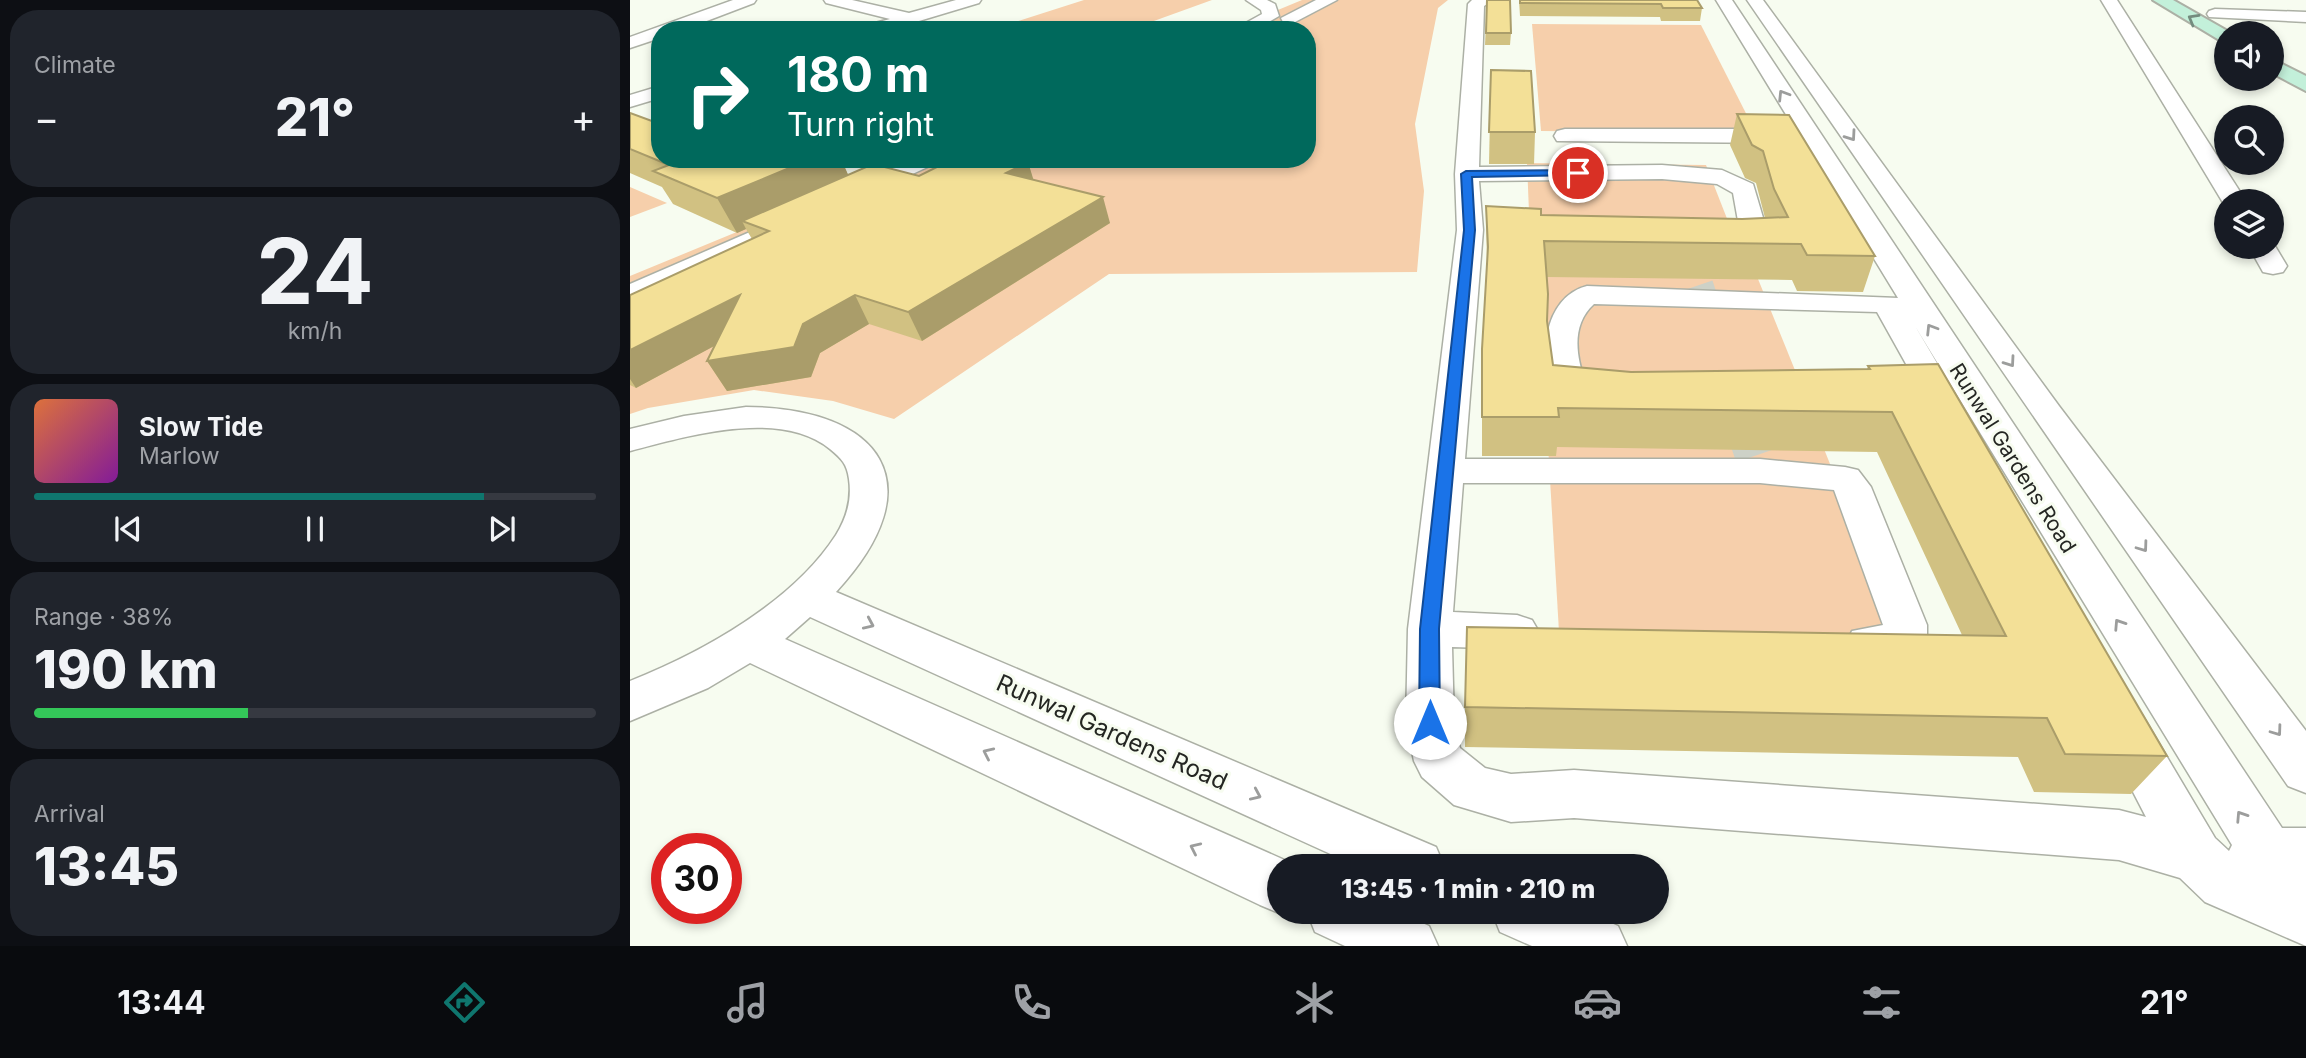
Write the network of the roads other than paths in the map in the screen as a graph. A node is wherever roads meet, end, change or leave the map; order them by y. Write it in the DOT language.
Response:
graph roads {
  1 [pos="748,0"];
  2 [pos="832,0"];
  3 [pos="1237,0"];
  4 [pos="1329,0"];
  5 [pos="1486,0"];
  6 [pos="1724,0"];
  7 [pos="1755,0"];
  8 [pos="2109,0"];
  9 [pos="2161,0"];
  10 [pos="2189,0"];
  11 [pos="979,2"];
  12 [pos="1262,4"];
  13 [pos="2215,14"];
  14 [pos="2306,17"];
  15 [pos="1289,18"];
  16 [pos="691,21"];
  17 [pos="894,21"];
  18 [pos="913,21"];
  19 [pos="1260,21"];
  20 [pos="2228,21"];
  21 [pos="2214,31"];
  22 [pos="651,35"];
  23 [pos="631,41"];
  24 [pos="2284,53"];
  25 [pos="2306,66"];
  26 [pos="2284,72"];
  27 [pos="2306,85"];
  28 [pos="651,95"];
  29 [pos="630,101"];
  30 [pos="651,103"];
  31 [pos="630,109"];
  32 [pos="1565,136"];
  33 [pos="906,168"];
  34 [pos="1466,174"];
  35 [pos="2227,189"];
  36 [pos="827,204"];
  37 [pos="778,227"];
  38 [pos="1695,241"];
  39 [pos="630,295"];
  40 [pos="1888,304"];
  41 [pos="1625,398"];
  42 [pos="1963,438"];
  43 [pos="630,440"];
  44 [pos="1446,471"];
  45 [pos="807,597"];
  46 [pos="1430,629"];
  47 [pos="1556,634"];
  48 [pos="748,642"];
  49 [pos="1836,643"];
  50 [pos="630,701"];
  51 [pos="2109,702"];
  52 [pos="2306,770"];
  53 [pos="1390,854"];
  54 [pos="2248,862"];
  55 [pos="1267,880"];
  56 [pos="2306,916"];
  57 [pos="1361,924"];
  58 [pos="1548,924"];
  59 [pos="1409,946"];
  60 [pos="1598,946"];
  1 -- 16 [label="street"];
  2 -- 17 [label="street"];
  3 -- 12 [label="street"];
  4 -- 15 [label="street"];
  5 -- 34 [label="street"];
  54 -- 6 [label="street, Runwal Gardens Road, one-way"];
  7 -- 52 [label="street, one-way"];
  8 -- 35 [label="street"];
  21 -- 9 [label="street, one-way"];
  10 -- 13 [label="street"];
  11 -- 18 [label="street"];
  12 -- 19 [label="street"];
  13 -- 14 [label="street"];
  13 -- 20 [label="street"];
  22 -- 23 [label="street"];
  24 -- 25 [label="street"];
  26 -- 27 [label="street"];
  28 -- 29 [label="street"];
  30 -- 31 [label="street"];
  32 -- 40 [label="street"];
  33 -- 36 [label="street"];
  34 -- 38 [label="street"];
  34 -- 44 [label="street"];
  37 -- 39 [label="street"];
  40 -- 41 [label="street"];
  40 -- 42 [label="street"];
  43 -- 45 [label="street"];
  44 -- 46 [label="street"];
  44 -- 49 [label="street"];
  45 -- 48 [label="street"];
  45 -- 53 [label="street, Runwal Gardens Road, one-way"];
  46 -- 47 [label="street"];
  46 -- 54 [label="street"];
  48 -- 50 [label="street"];
  55 -- 48 [label="street, one-way"];
  51 -- 54 [label="street"];
  54 -- 56 [label="street"];
  57 -- 59 [label="street"];
  58 -- 60 [label="street"];
}
